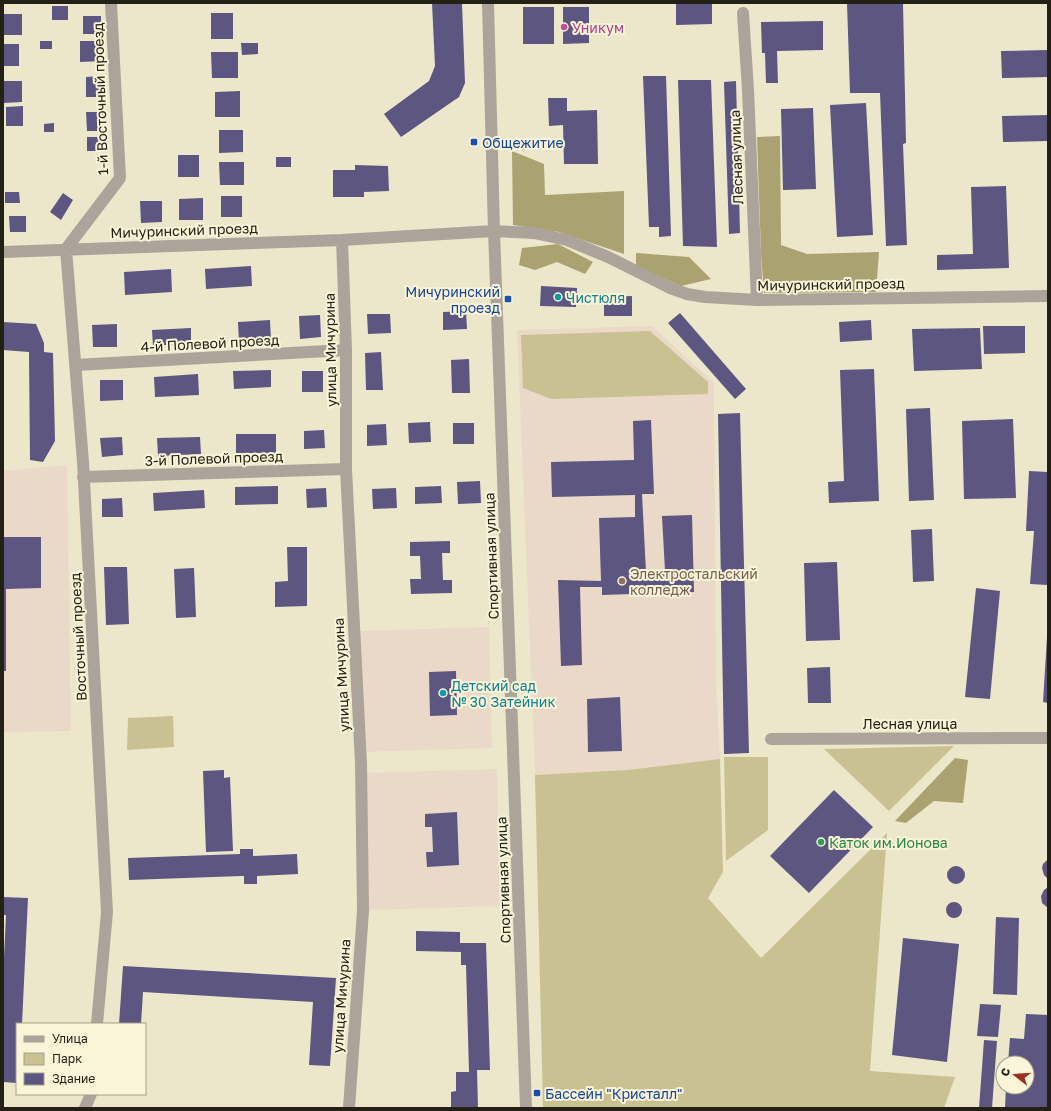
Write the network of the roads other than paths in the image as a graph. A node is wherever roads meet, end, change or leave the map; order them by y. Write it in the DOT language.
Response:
graph roads {
  1 [pos="111,3"];
  2 [pos="488,3"];
  3 [pos="743,13"];
  4 [pos="494,231"];
  5 [pos="342,240"];
  6 [pos="66,249"];
  7 [pos="3,252"];
  8 [pos="1048,296"];
  9 [pos="757,300"];
  10 [pos="346,350"];
  11 [pos="76,365"];
  12 [pos="346,469"];
  13 [pos="83,477"];
  14 [pos="1048,738"];
  15 [pos="771,739"];
  16 [pos="97,1023"];
  17 [pos="91,1095"];
  18 [pos="85,1108"];
  19 [pos="348,1108"];
  20 [pos="526,1108"];
  1 -- 6 [label="street, 1-й Восточный проезд"];
  2 -- 4 [label="street, Спортивная улица"];
  3 -- 9 [label="street, Лесная улица"];
  4 -- 5 [label="street, Мичуринский проезд"];
  4 -- 9 [label="street, Мичуринский проезд"];
  4 -- 20 [label="street, Спортивная улица"];
  5 -- 6 [label="street, Мичуринский проезд"];
  5 -- 10 [label="street, улица Мичурина"];
  6 -- 7 [label="street, Мичуринский проезд"];
  6 -- 11 [label="street, Восточный проезд"];
  8 -- 9 [label="street, Мичуринский проезд"];
  10 -- 11 [label="street, 4-й Полевой проезд"];
  10 -- 12 [label="street, улица Мичурина"];
  11 -- 13 [label="street, Восточный проезд"];
  12 -- 13 [label="street, 3-й Полевой проезд"];
  12 -- 19 [label="street, улица Мичурина"];
  13 -- 16 [label="street, Восточный проезд"];
  14 -- 15 [label="street, Лесная улица"];
  17 -- 18 [label="street"];
}
